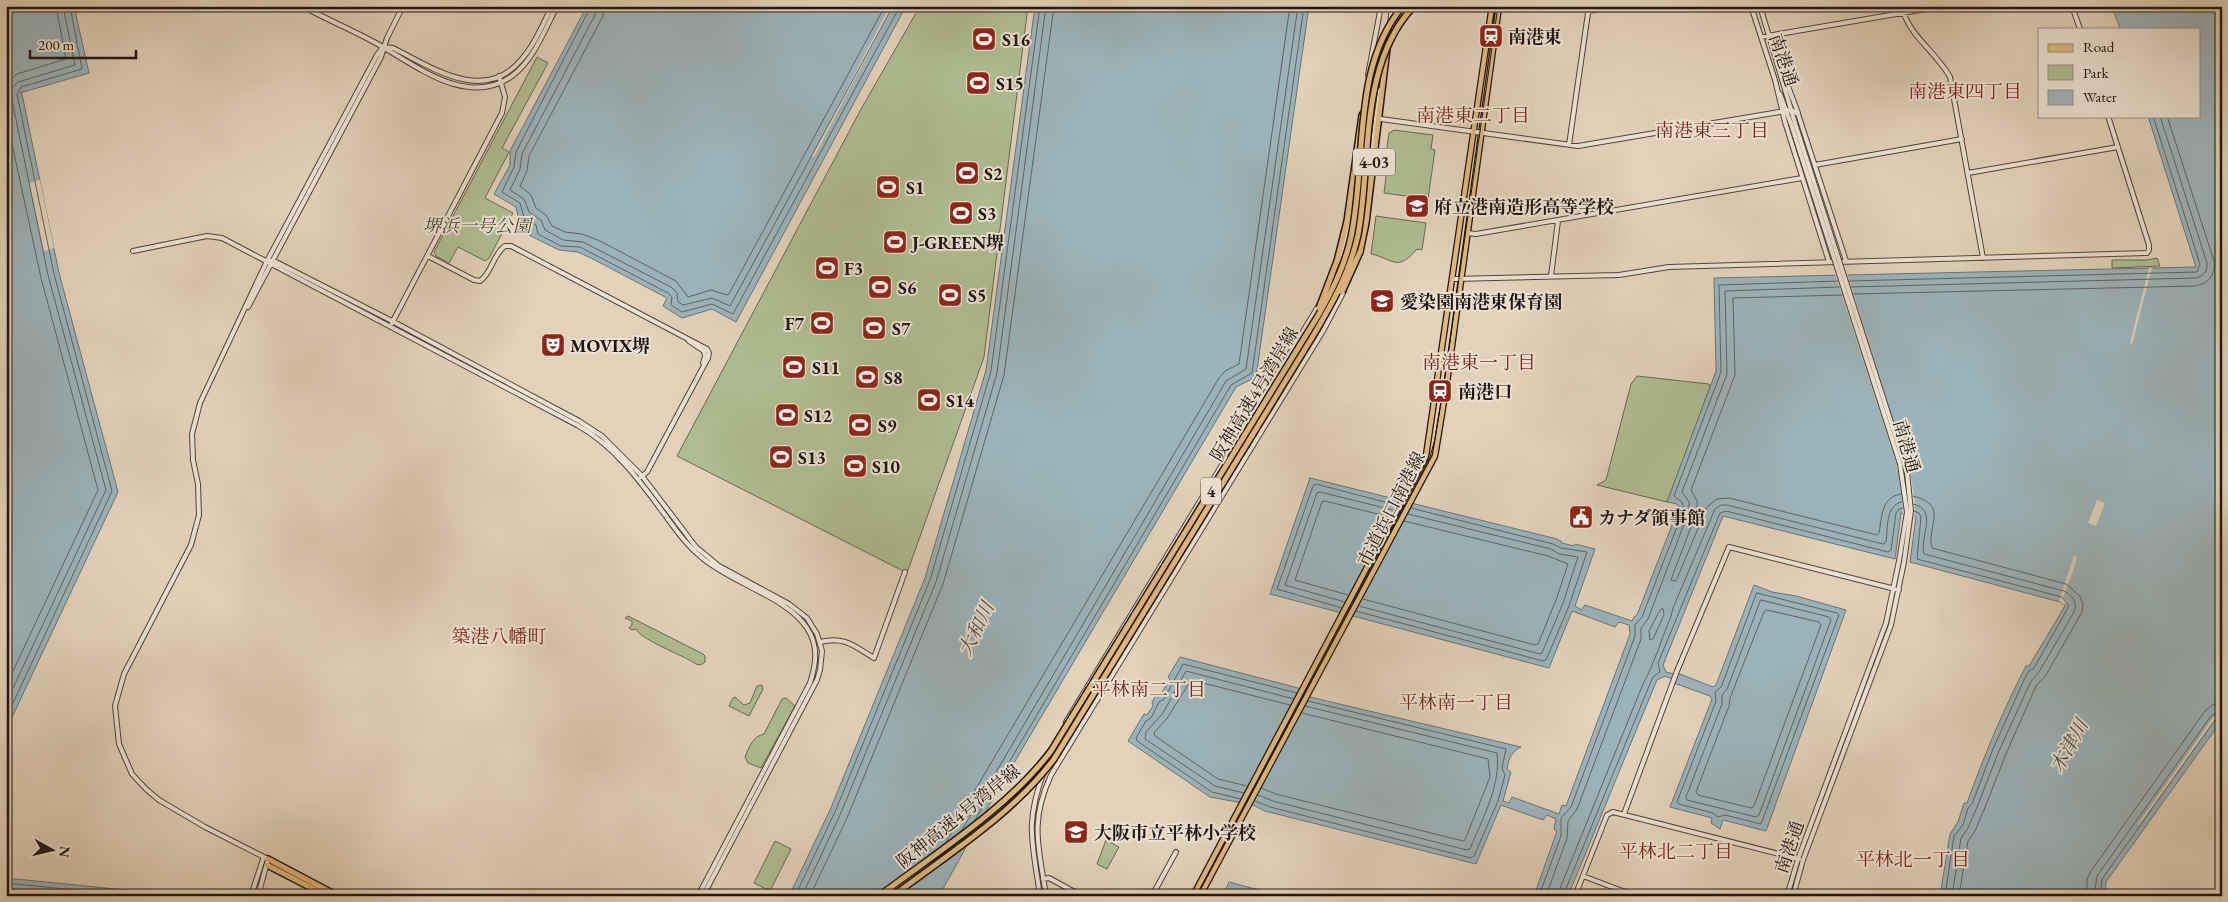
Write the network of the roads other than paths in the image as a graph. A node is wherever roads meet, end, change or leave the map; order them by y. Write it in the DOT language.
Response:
graph roads {
  1 [pos="302,6"];
  2 [pos="403,6"];
  3 [pos="552,6"];
  4 [pos="557,6"];
  5 [pos="1381,6"];
  6 [pos="1392,6"];
  7 [pos="1402,6"];
  8 [pos="1414,6"];
  9 [pos="1492,6"];
  10 [pos="1499,6"];
  11 [pos="1589,6"];
  12 [pos="1619,6"];
  13 [pos="1751,6"];
  14 [pos="1760,6"];
  15 [pos="1901,6"];
  16 [pos="1943,6"];
  17 [pos="2072,6"];
  18 [pos="1588,12"];
  19 [pos="1903,14"];
  20 [pos="2080,28"];
  21 [pos="1389,32"];
  22 [pos="1769,35"];
  23 [pos="1761,37"];
  24 [pos="383,47"];
  25 [pos="1774,50"];
  26 [pos="499,76"];
  27 [pos="501,82"];
  28 [pos="1364,104"];
  29 [pos="1787,110"];
  30 [pos="1798,114"];
  31 [pos="2109,118"];
  32 [pos="1382,119"];
  33 [pos="1475,132"];
  34 [pos="1482,133"];
  35 [pos="1962,139"];
  36 [pos="1569,145"];
  37 [pos="2118,147"];
  38 [pos="1815,165"];
  39 [pos="1968,173"];
  40 [pos="1802,178"];
  41 [pos="1558,221"];
  42 [pos="1467,233"];
  43 [pos="133,251"];
  44 [pos="428,256"];
  45 [pos="1983,258"];
  46 [pos="267,261"];
  47 [pos="1846,261"];
  48 [pos="1829,262"];
  49 [pos="273,263"];
  50 [pos="1551,276"];
  51 [pos="1454,279"];
  52 [pos="1461,279"];
  53 [pos="242,318"];
  54 [pos="392,321"];
  55 [pos="390,326"];
  56 [pos="1314,336"];
  57 [pos="1303,339"];
  58 [pos="642,476"];
  59 [pos="638,479"];
  60 [pos="905,572"];
  61 [pos="1896,589"];
  62 [pos="820,642"];
  63 [pos="1624,814"];
  64 [pos="1176,852"];
  65 [pos="1800,860"];
  66 [pos="266,861"];
  67 [pos="1583,876"];
  68 [pos="1043,879"];
  69 [pos="251,896"];
  70 [pos="258,896"];
  71 [pos="327,896"];
  72 [pos="338,896"];
  73 [pos="698,896"];
  74 [pos="703,896"];
  75 [pos="879,896"];
  76 [pos="893,896"];
  77 [pos="1040,896"];
  78 [pos="1046,896"];
  79 [pos="1082,896"];
  80 [pos="1152,896"];
  81 [pos="1193,896"];
  82 [pos="1200,896"];
  83 [pos="1575,896"];
  84 [pos="1640,896"];
  85 [pos="1788,896"];
  86 [pos="1793,896"];
  1 -- 24 [label="street"];
  2 -- 24 [label="street"];
  3 -- 26 [label="street"];
  4 -- 27 [label="street"];
  5 -- 28 [label="street"];
  6 -- 21 [label="street"];
  7 -- 57 [label="highway, 阪神高速4号湾岸線 / 4, bridge"];
  8 -- 56 [label="highway, 阪神高速4号湾岸線 / 4, bridge"];
  9 -- 33 [label="main road, 市道浜口南港線"];
  10 -- 34 [label="main road, 市道浜口南港線"];
  11 -- 18 [label="street"];
  12 -- 18 [label="street"];
  13 -- 23 [label="street, 南港通"];
  14 -- 22 [label="street, 南港通"];
  15 -- 19 [label="street"];
  16 -- 19 [label="street"];
  17 -- 20 [label="street"];
  18 -- 36 [label="street"];
  19 -- 22 [label="street"];
  19 -- 35 [label="street"];
  21 -- 56 [label="highway, 4-03, bridge"];
  21 -- 68 [label="street"];
  22 -- 23 [label="street"];
  22 -- 25 [label="street, 南港通"];
  23 -- 29 [label="street, 南港通"];
  24 -- 26 [label="street"];
  24 -- 27 [label="street"];
  24 -- 46 [label="street"];
  24 -- 49 [label="street"];
  25 -- 29 [label="street, 南港通"];
  25 -- 30 [label="street"];
  26 -- 27 [label="street"];
  27 -- 44 [label="street"];
  28 -- 57 [label="highway, 4-03, bridge"];
  28 -- 77 [label="street"];
  29 -- 30 [label="street"];
  29 -- 36 [label="street"];
  29 -- 40 [label="street"];
  29 -- 61 [label="street, 南港通, bridge"];
  30 -- 38 [label="street"];
  31 -- 37 [label="street"];
  32 -- 33 [label="street"];
  33 -- 34 [label="street"];
  33 -- 51 [label="main road, 市道浜口南港線"];
  34 -- 36 [label="street"];
  34 -- 42 [label="main road, 市道浜口南港線"];
  35 -- 38 [label="street"];
  35 -- 39 [label="street"];
  37 -- 39 [label="street"];
  37 -- 45 [label="street"];
  38 -- 47 [label="street"];
  39 -- 45 [label="street"];
  40 -- 41 [label="street"];
  40 -- 48 [label="street"];
  41 -- 42 [label="street"];
  41 -- 50 [label="street"];
  42 -- 52 [label="main road, 市道浜口南港線"];
  43 -- 46 [label="street"];
  44 -- 54 [label="street"];
  44 -- 58 [label="street"];
  45 -- 47 [label="street"];
  46 -- 49 [label="street"];
  46 -- 53 [label="street"];
  47 -- 48 [label="street"];
  48 -- 50 [label="street"];
  49 -- 53 [label="street"];
  49 -- 54 [label="street"];
  49 -- 55 [label="street"];
  50 -- 52 [label="street"];
  51 -- 52 [label="street"];
  51 -- 81 [label="main road, 市道浜口南港線"];
  52 -- 82 [label="main road, 市道浜口南港線"];
  53 -- 66 [label="street"];
  54 -- 55 [label="street"];
  54 -- 58 [label="street"];
  55 -- 59 [label="street"];
  56 -- 76 [label="highway, 阪神高速4号湾岸線 / 4, bridge"];
  57 -- 75 [label="highway, 阪神高速4号湾岸線 / 4, bridge"];
  58 -- 59 [label="street"];
  58 -- 62 [label="street"];
  59 -- 73 [label="street"];
  60 -- 62 [label="street"];
  61 -- 63 [label="street"];
  61 -- 65 [label="street, 南港通"];
  62 -- 74 [label="street"];
  63 -- 65 [label="street"];
  63 -- 67 [label="street"];
  64 -- 80 [label="street"];
  65 -- 85 [label="street, 南港通"];
  65 -- 86 [label="street, 南港通"];
  66 -- 69 [label="street"];
  66 -- 70 [label="street"];
  66 -- 71 [label="highway"];
  66 -- 72 [label="highway"];
  67 -- 83 [label="street"];
  67 -- 84 [label="street"];
  68 -- 78 [label="street"];
  68 -- 79 [label="street"];
}
